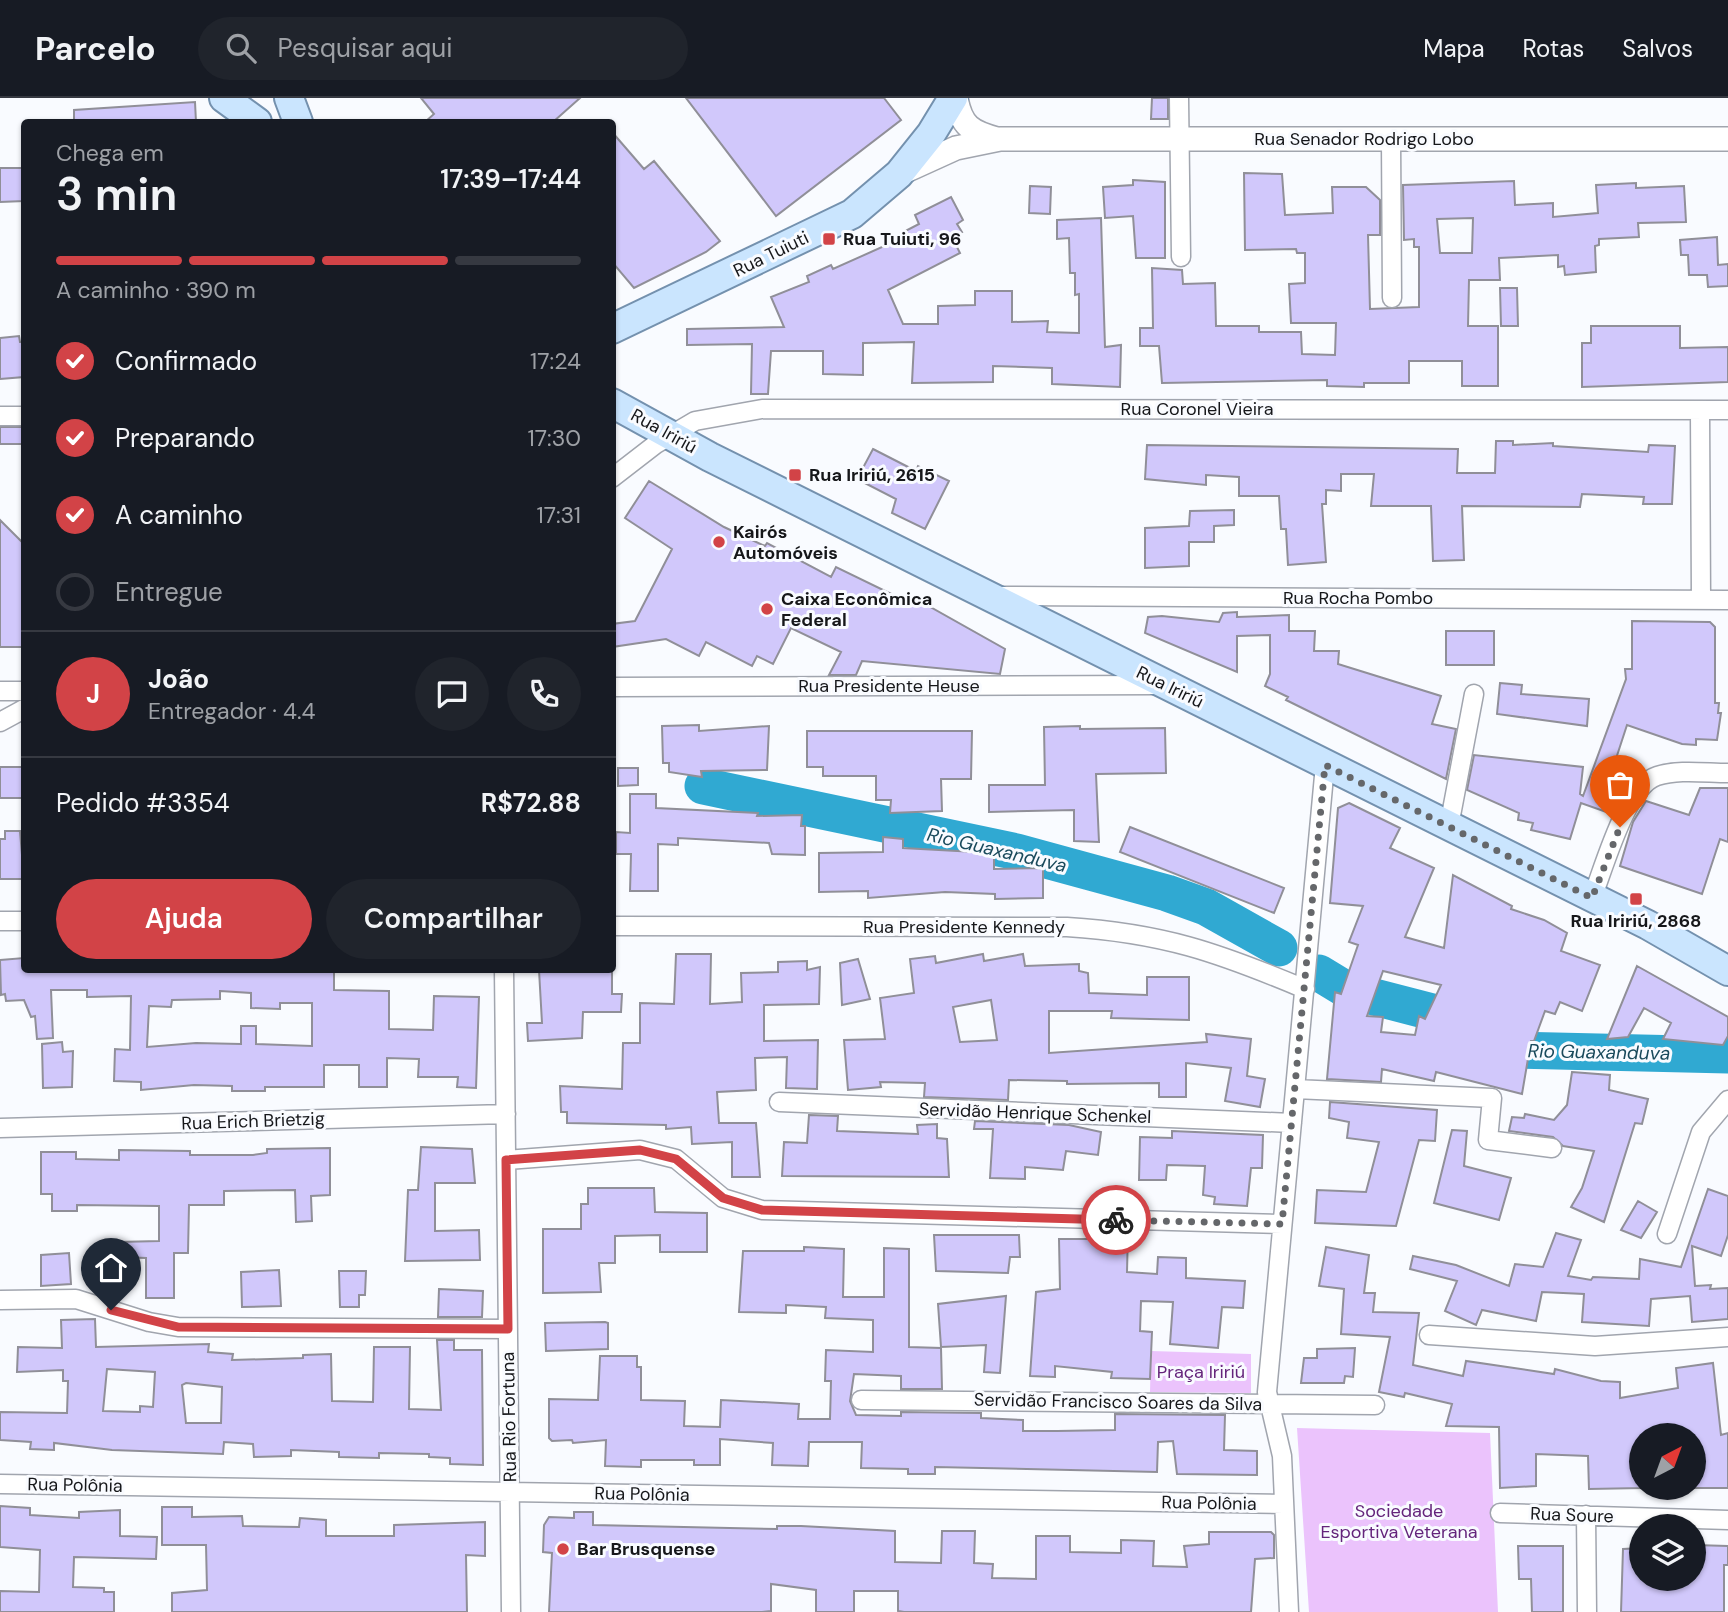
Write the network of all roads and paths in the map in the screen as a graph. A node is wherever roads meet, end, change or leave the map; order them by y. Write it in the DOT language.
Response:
graph roads {
  1 [pos="224,98"];
  2 [pos="289,98"];
  3 [pos="955,98"];
  4 [pos="1179,98"];
  5 [pos="253,119"];
  6 [pos="297,119"];
  7 [pos="1000,139"];
  8 [pos="1180,139"];
  9 [pos="1391,139"];
  10 [pos="1728,139"];
  11 [pos="899,174"];
  12 [pos="1181,257"];
  13 [pos="1392,298"];
  14 [pos="617,330"];
  15 [pos="616,405"];
  16 [pos="1700,411"];
  17 [pos="1728,411"];
  18 [pos="0,416"];
  19 [pos="21,416"];
  20 [pos="671,435"];
  21 [pos="616,475"];
  22 [pos="987,596"];
  23 [pos="1700,600"];
  24 [pos="1728,600"];
  25 [pos="1165,685"];
  26 [pos="616,687"];
  27 [pos="0,691"];
  28 [pos="21,691"];
  29 [pos="1474,694"];
  30 [pos="21,711"];
  31 [pos="0,722"];
  32 [pos="1325,765"];
  33 [pos="1728,773"];
  34 [pos="1449,826"];
  35 [pos="1592,898"];
  36 [pos="0,921"];
  37 [pos="21,921"];
  38 [pos="616,926"];
  39 [pos="1726,968"];
  40 [pos="505,973"];
  41 [pos="1305,980"];
  42 [pos="1295,1089"];
  43 [pos="1728,1100"];
  44 [pos="779,1102"];
  45 [pos="506,1114"];
  46 [pos="1292,1124"];
  47 [pos="0,1128"];
  48 [pos="1552,1148"];
  49 [pos="506,1160"];
  50 [pos="1282,1224"];
  51 [pos="1667,1234"];
  52 [pos="0,1300"];
  53 [pos="508,1329"];
  54 [pos="1429,1335"];
  55 [pos="1728,1337"];
  56 [pos="861,1400"];
  57 [pos="1269,1404"];
  58 [pos="1375,1405"];
  59 [pos="0,1484"];
  60 [pos="510,1492"];
  61 [pos="1283,1504"];
  62 [pos="1500,1513"];
  63 [pos="1586,1515"];
  64 [pos="1728,1520"];
  65 [pos="511,1612"];
  66 [pos="1289,1612"];
  67 [pos="1587,1612"];
  1 -- 5 [label="main road"];
  2 -- 6 [label="main road"];
  3 -- 7 [label="street, Rua Senador Rodrigo Lobo"];
  3 -- 11 [label="main road, Rua Tuiuti"];
  4 -- 8 [label="street"];
  7 -- 8 [label="street, Rua Senador Rodrigo Lobo"];
  7 -- 11 [label="street, Rua Senador Rodrigo Lobo"];
  8 -- 9 [label="street, Rua Senador Rodrigo Lobo"];
  8 -- 12 [label="street"];
  9 -- 10 [label="street, Rua Senador Rodrigo Lobo"];
  9 -- 13 [label="street"];
  11 -- 14 [label="main road, Rua Tuiuti"];
  15 -- 20 [label="main road, Rua Iririú"];
  16 -- 17 [label="street, Rua Coronel Vieira"];
  16 -- 20 [label="street, Rua Coronel Vieira"];
  16 -- 23 [label="street"];
  18 -- 19 [label="street"];
  20 -- 21 [label="street, Rua Coronel Vieira"];
  20 -- 22 [label="main road, Rua Iririú"];
  22 -- 23 [label="street, Rua Rocha Pombo"];
  22 -- 25 [label="main road, Rua Iririú"];
  23 -- 24 [label="street, Rua Rocha Pombo"];
  25 -- 26 [label="street, Rua Presidente Heuse"];
  25 -- 32 [label="main road, Rua Iririú"];
  27 -- 28 [label="street"];
  29 -- 34 [label="street"];
  30 -- 31 [label="street"];
  32 -- 34 [label="main road, Rua Iririú"];
  32 -- 41 [label="street"];
  33 -- 35 [label="street"];
  34 -- 35 [label="main road, Rua Iririú"];
  35 -- 39 [label="main road, Rua Iririú"];
  36 -- 37 [label="street"];
  38 -- 41 [label="street, Rua Presidente Kennedy"];
  40 -- 45 [label="street, Rua Rio Fortuna"];
  41 -- 42 [label="street"];
  42 -- 46 [label="street"];
  42 -- 48 [label="street"];
  43 -- 51 [label="street"];
  44 -- 46 [label="street, Servidão Henrique Schenkel"];
  45 -- 47 [label="street, Rua Erich Brietzig"];
  45 -- 49 [label="street, Rua Rio Fortuna"];
  46 -- 50 [label="street"];
  49 -- 50 [label="street"];
  49 -- 53 [label="street, Rua Rio Fortuna"];
  50 -- 57 [label="street"];
  52 -- 53 [label="street"];
  53 -- 60 [label="street, Rua Rio Fortuna"];
  54 -- 55 [label="street"];
  56 -- 57 [label="street, Servidão Francisco Soares da Silva"];
  57 -- 58 [label="street, Servidão Francisco Soares da Silva"];
  57 -- 61 [label="street"];
  59 -- 60 [label="street, Rua Polônia"];
  60 -- 61 [label="street, Rua Polônia"];
  60 -- 65 [label="street, Rua Rio Fortuna"];
  61 -- 66 [label="street"];
  62 -- 63 [label="street, Rua Soure"];
  63 -- 64 [label="street, Rua Soure"];
  63 -- 67 [label="street"];
}
